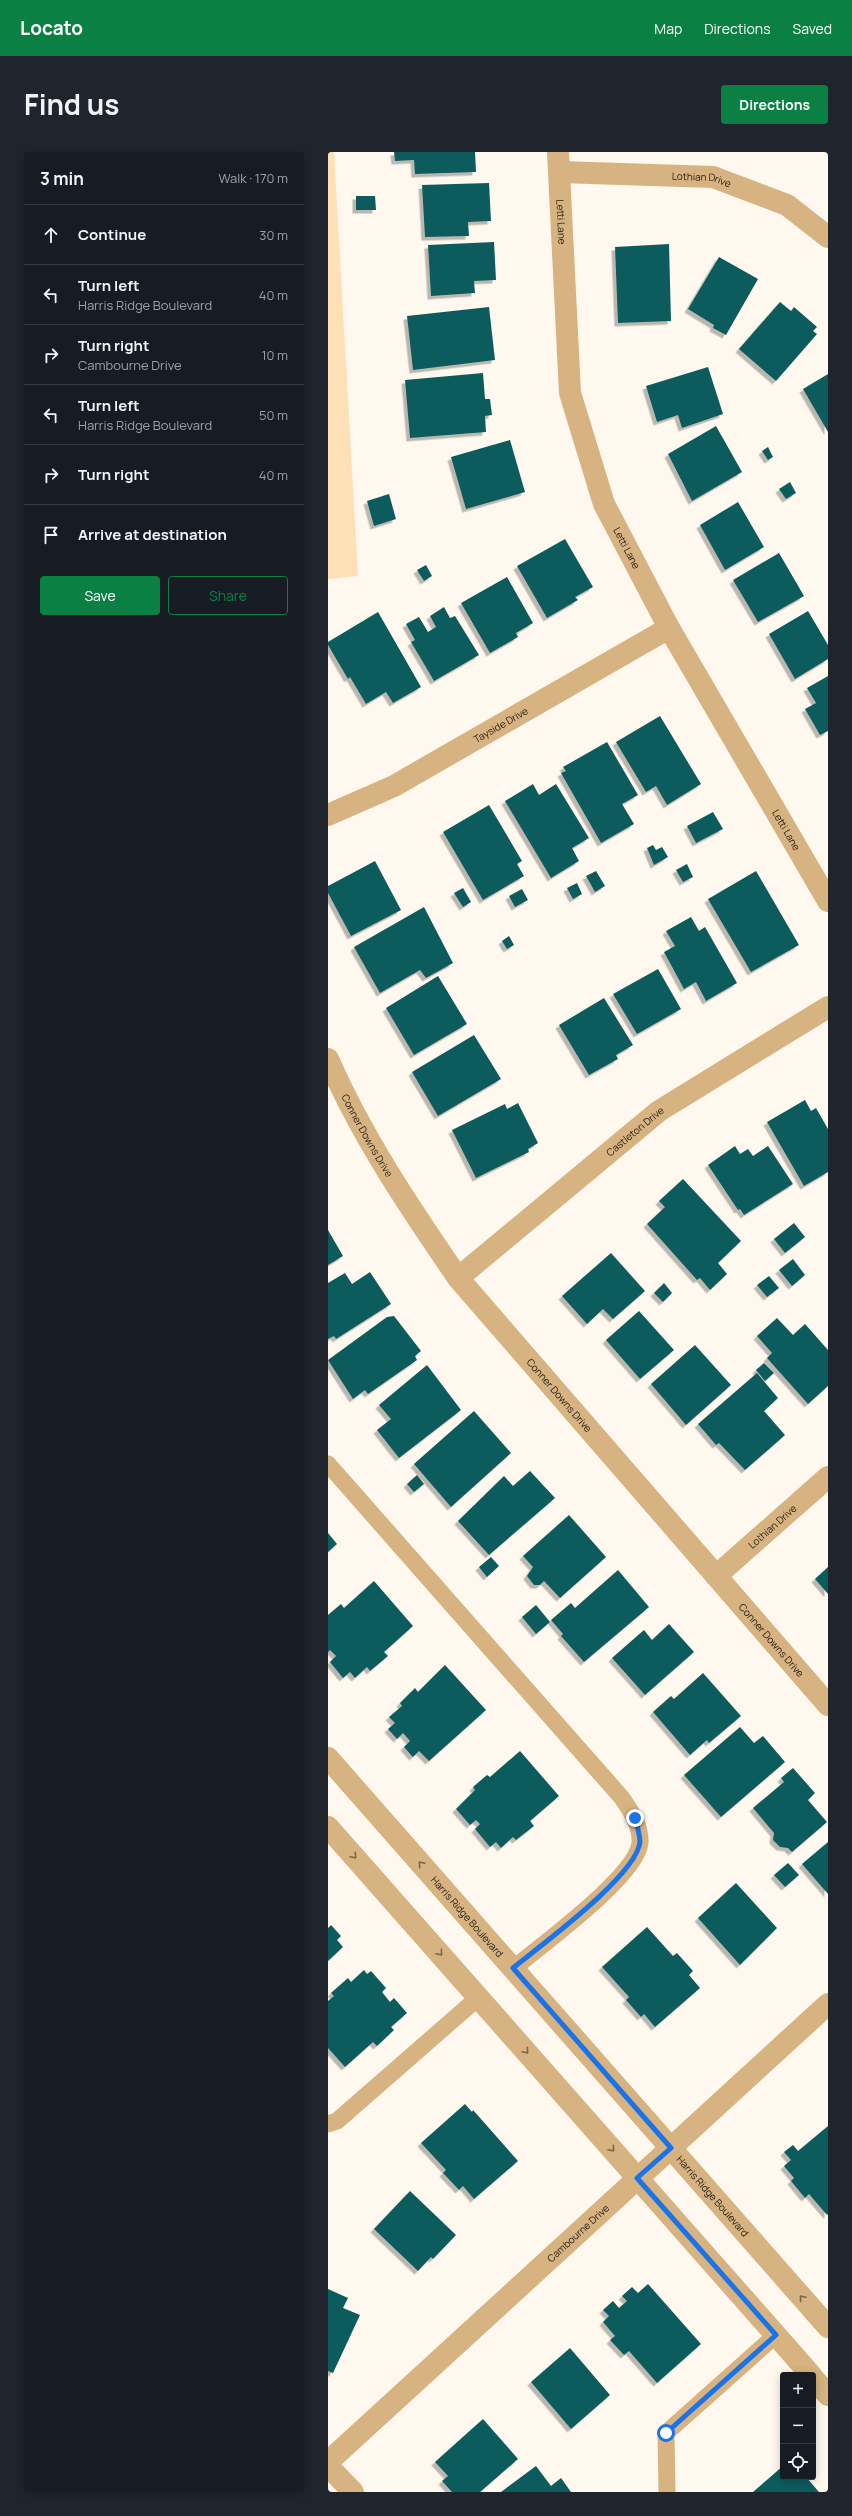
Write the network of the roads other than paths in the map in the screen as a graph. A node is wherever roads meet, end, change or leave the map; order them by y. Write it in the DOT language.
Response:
graph roads {
  1 [pos="559,162"];
  2 [pos="828,237"];
  3 [pos="669,628"];
  4 [pos="328,815"];
  5 [pos="828,901"];
  6 [pos="828,1007"];
  7 [pos="328,1059"];
  8 [pos="458,1278"];
  9 [pos="328,1464"];
  10 [pos="828,1477"];
  11 [pos="716,1576"];
  12 [pos="828,1705"];
  13 [pos="328,1758"];
  14 [pos="328,1827"];
  15 [pos="513,1968"];
  16 [pos="479,1997"];
  17 [pos="828,2004"];
  18 [pos="328,2124"];
  19 [pos="671,2148"];
  20 [pos="637,2178"];
  21 [pos="828,2327"];
  22 [pos="776,2335"];
  23 [pos="808,2372"];
  24 [pos="816,2381"];
  25 [pos="828,2395"];
  26 [pos="328,2462"];
  27 [pos="328,2466"];
  28 [pos="353,2492"];
  29 [pos="667,2492"];
  1 -- 2 [label="street, Lothian Drive"];
  1 -- 3 [label="street, Letti Lane"];
  3 -- 4 [label="street, Tayside Drive"];
  3 -- 5 [label="street, Letti Lane"];
  6 -- 8 [label="street, Castleton Drive"];
  7 -- 8 [label="street, Conner Downs Drive"];
  8 -- 11 [label="street, Conner Downs Drive"];
  9 -- 15 [label="lane"];
  10 -- 11 [label="street, Lothian Drive"];
  11 -- 12 [label="street, Conner Downs Drive"];
  15 -- 13 [label="street, Harris Ridge Boulevard, one-way"];
  14 -- 16 [label="street, one-way"];
  15 -- 19 [label="street, Harris Ridge Boulevard"];
  16 -- 18 [label="lane"];
  16 -- 20 [label="street, one-way"];
  17 -- 19 [label="street, Cambourne Drive"];
  19 -- 20 [label="street, Cambourne Drive"];
  21 -- 19 [label="street, Harris Ridge Boulevard, one-way"];
  20 -- 22 [label="street"];
  20 -- 26 [label="street, Cambourne Drive"];
  22 -- 23 [label="street"];
  22 -- 29 [label="lane"];
  24 -- 25 [label="street"];
  27 -- 28 [label="street"];
}
